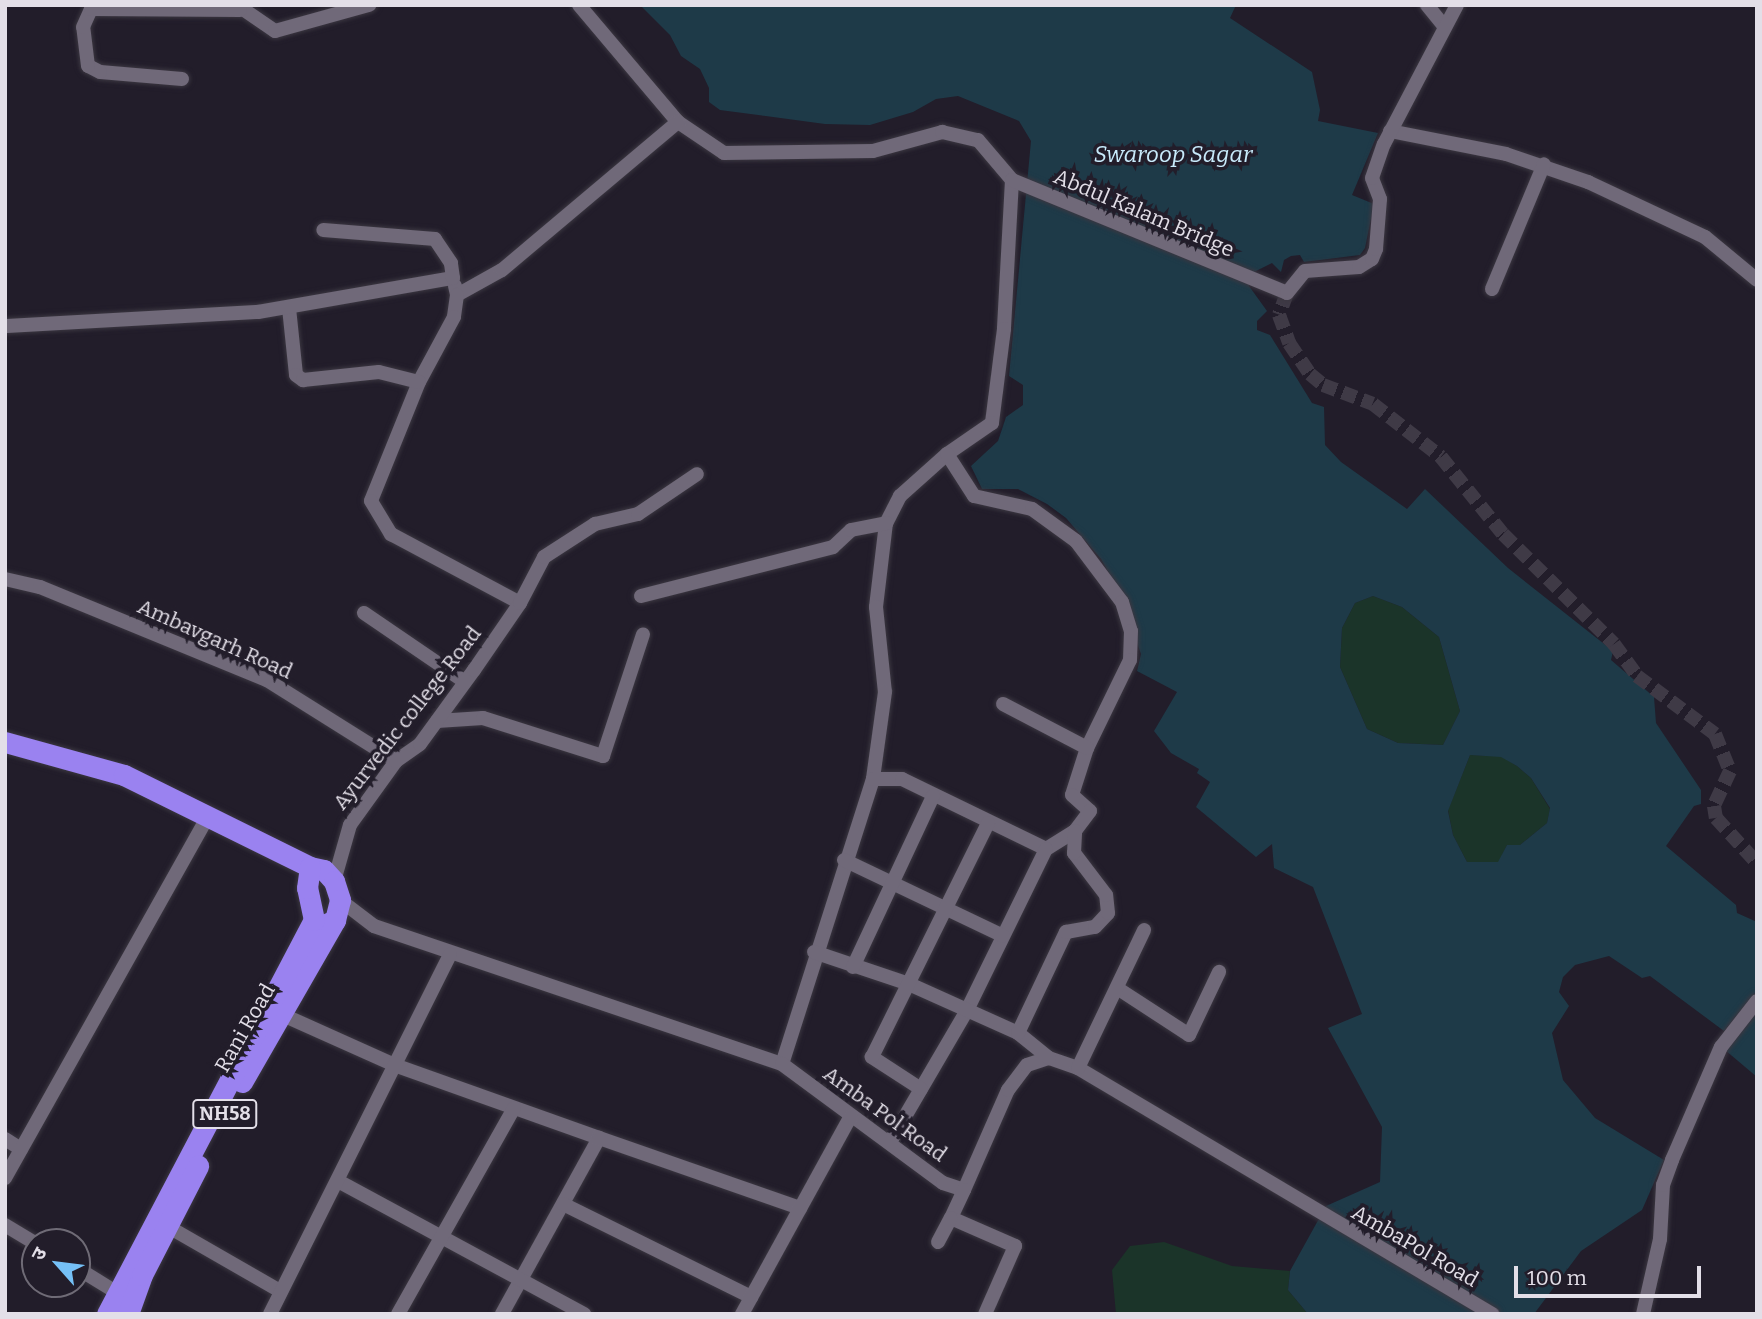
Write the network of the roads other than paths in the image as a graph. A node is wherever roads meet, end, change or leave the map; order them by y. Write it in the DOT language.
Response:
graph roads {
  1 [pos="369,5"];
  2 [pos="579,5"];
  3 [pos="1427,5"];
  4 [pos="1457,5"];
  5 [pos="238,7"];
  6 [pos="1444,26"];
  7 [pos="182,79"];
  8 [pos="678,122"];
  9 [pos="1390,131"];
  10 [pos="1544,164"];
  11 [pos="1012,180"];
  12 [pos="323,230"];
  13 [pos="453,278"];
  14 [pos="1757,280"];
  15 [pos="1492,289"];
  16 [pos="457,295"];
  17 [pos="289,308"];
  18 [pos="5,326"];
  19 [pos="419,382"];
  20 [pos="947,454"];
  21 [pos="697,474"];
  22 [pos="886,523"];
  23 [pos="5,579"];
  24 [pos="641,596"];
  25 [pos="520,603"];
  26 [pos="365,613"];
  27 [pos="643,634"];
  28 [pos="465,682"];
  29 [pos="1003,705"];
  30 [pos="437,721"];
  31 [pos="5,742"];
  32 [pos="1087,748"];
  33 [pos="396,761"];
  34 [pos="873,779"];
  35 [pos="933,796"];
  36 [pos="209,815"];
  37 [pos="988,823"];
  38 [pos="1075,831"];
  39 [pos="1046,849"];
  40 [pos="844,860"];
  41 [pos="310,867"];
  42 [pos="891,882"];
  43 [pos="331,905"];
  44 [pos="946,909"];
  45 [pos="1144,930"];
  46 [pos="1003,936"];
  47 [pos="814,953"];
  48 [pos="450,954"];
  49 [pos="853,967"];
  50 [pos="1219,972"];
  51 [pos="909,984"];
  52 [pos="1117,988"];
  53 [pos="1757,1001"];
  54 [pos="966,1012"];
  55 [pos="283,1015"];
  56 [pos="1018,1033"];
  57 [pos="1049,1058"];
  58 [pos="782,1064"];
  59 [pos="397,1066"];
  60 [pos="1078,1068"];
  61 [pos="921,1088"];
  62 [pos="514,1108"];
  63 [pos="851,1116"];
  64 [pos="599,1138"];
  65 [pos="5,1139"];
  66 [pos="890,1142"];
  67 [pos="21,1149"];
  68 [pos="5,1178"];
  69 [pos="338,1181"];
  70 [pos="964,1190"];
  71 [pos="563,1204"];
  72 [pos="800,1208"];
  73 [pos="951,1218"];
  74 [pos="5,1225"];
  75 [pos="167,1226"];
  76 [pos="21,1234"];
  77 [pos="441,1238"];
  78 [pos="938,1242"];
  79 [pos="91,1276"];
  80 [pos="520,1282"];
  81 [pos="280,1291"];
  82 [pos="117,1292"];
  83 [pos="751,1297"];
  84 [pos="107,1314"];
  85 [pos="128,1314"];
  86 [pos="270,1314"];
  87 [pos="398,1314"];
  88 [pos="502,1314"];
  89 [pos="583,1314"];
  90 [pos="742,1314"];
  91 [pos="985,1314"];
  92 [pos="1492,1314"];
  93 [pos="1643,1314"];
  1 -- 5 [label="street"];
  2 -- 8 [label="street"];
  3 -- 6 [label="street"];
  4 -- 6 [label="street"];
  5 -- 7 [label="street"];
  6 -- 9 [label="street"];
  8 -- 11 [label="street"];
  8 -- 16 [label="street"];
  9 -- 10 [label="street"];
  9 -- 11 [label="street, Abdul Kalam Bridge"];
  10 -- 14 [label="street"];
  10 -- 15 [label="street"];
  11 -- 20 [label="street"];
  12 -- 13 [label="street"];
  13 -- 16 [label="street"];
  13 -- 17 [label="street"];
  16 -- 19 [label="street"];
  17 -- 18 [label="street"];
  17 -- 19 [label="street"];
  19 -- 25 [label="street"];
  20 -- 22 [label="street"];
  20 -- 32 [label="street"];
  21 -- 25 [label="street, Ayurvedic college Road"];
  22 -- 24 [label="street"];
  22 -- 34 [label="street"];
  23 -- 33 [label="street, Ambavgarh Road"];
  25 -- 28 [label="street, Ayurvedic college Road"];
  26 -- 28 [label="street"];
  27 -- 30 [label="street"];
  28 -- 30 [label="street, Ayurvedic college Road"];
  29 -- 32 [label="street"];
  30 -- 33 [label="street, Ayurvedic college Road"];
  31 -- 36 [label="highway"];
  32 -- 38 [label="street"];
  33 -- 43 [label="street, Ayurvedic college Road"];
  34 -- 35 [label="street"];
  34 -- 40 [label="street"];
  35 -- 37 [label="street"];
  35 -- 42 [label="street"];
  36 -- 41 [label="highway"];
  36 -- 67 [label="street"];
  37 -- 39 [label="street"];
  37 -- 44 [label="street"];
  38 -- 39 [label="street"];
  38 -- 56 [label="street"];
  39 -- 46 [label="street"];
  40 -- 42 [label="street"];
  40 -- 47 [label="street"];
  41 -- 43 [label="highway"];
  41 -- 43 [label="highway"];
  42 -- 44 [label="street"];
  42 -- 49 [label="street"];
  43 -- 48 [label="street, Amba Pol Road"];
  43 -- 55 [label="highway, Rani Road / NH58"];
  43 -- 82 [label="highway, NH58"];
  44 -- 46 [label="street"];
  44 -- 51 [label="street"];
  45 -- 52 [label="street"];
  46 -- 54 [label="street"];
  47 -- 49 [label="street"];
  47 -- 58 [label="street"];
  48 -- 58 [label="street, Amba Pol Road"];
  48 -- 59 [label="street"];
  49 -- 51 [label="street"];
  50 -- 52 [label="street"];
  51 -- 54 [label="street"];
  51 -- 61 [label="street"];
  52 -- 60 [label="street"];
  53 -- 93 [label="street"];
  54 -- 56 [label="street"];
  54 -- 61 [label="street"];
  55 -- 59 [label="street"];
  55 -- 75 [label="highway, Rani Road / NH58"];
  56 -- 57 [label="street"];
  57 -- 60 [label="street"];
  57 -- 70 [label="street, Amba Pol Road"];
  58 -- 63 [label="street, Amba Pol Road"];
  59 -- 62 [label="street"];
  59 -- 69 [label="street"];
  60 -- 92 [label="street, AmbaPol Road"];
  61 -- 66 [label="street"];
  62 -- 64 [label="street"];
  62 -- 77 [label="street"];
  63 -- 66 [label="street, Amba Pol Road"];
  63 -- 72 [label="street"];
  64 -- 71 [label="street"];
  64 -- 72 [label="street"];
  65 -- 67 [label="street"];
  66 -- 70 [label="street, Amba Pol Road"];
  67 -- 68 [label="street"];
  69 -- 77 [label="street"];
  69 -- 81 [label="street"];
  70 -- 73 [label="street"];
  71 -- 80 [label="street"];
  71 -- 83 [label="street"];
  72 -- 83 [label="street"];
  73 -- 78 [label="street"];
  73 -- 91 [label="street"];
  74 -- 76 [label="street"];
  75 -- 81 [label="street"];
  75 -- 85 [label="highway, Rani Road / NH58"];
  77 -- 80 [label="street"];
  77 -- 87 [label="street"];
  79 -- 82 [label="street"];
  80 -- 88 [label="street"];
  80 -- 89 [label="street"];
  81 -- 86 [label="street"];
  82 -- 84 [label="highway, NH58"];
  83 -- 90 [label="street"];
}
